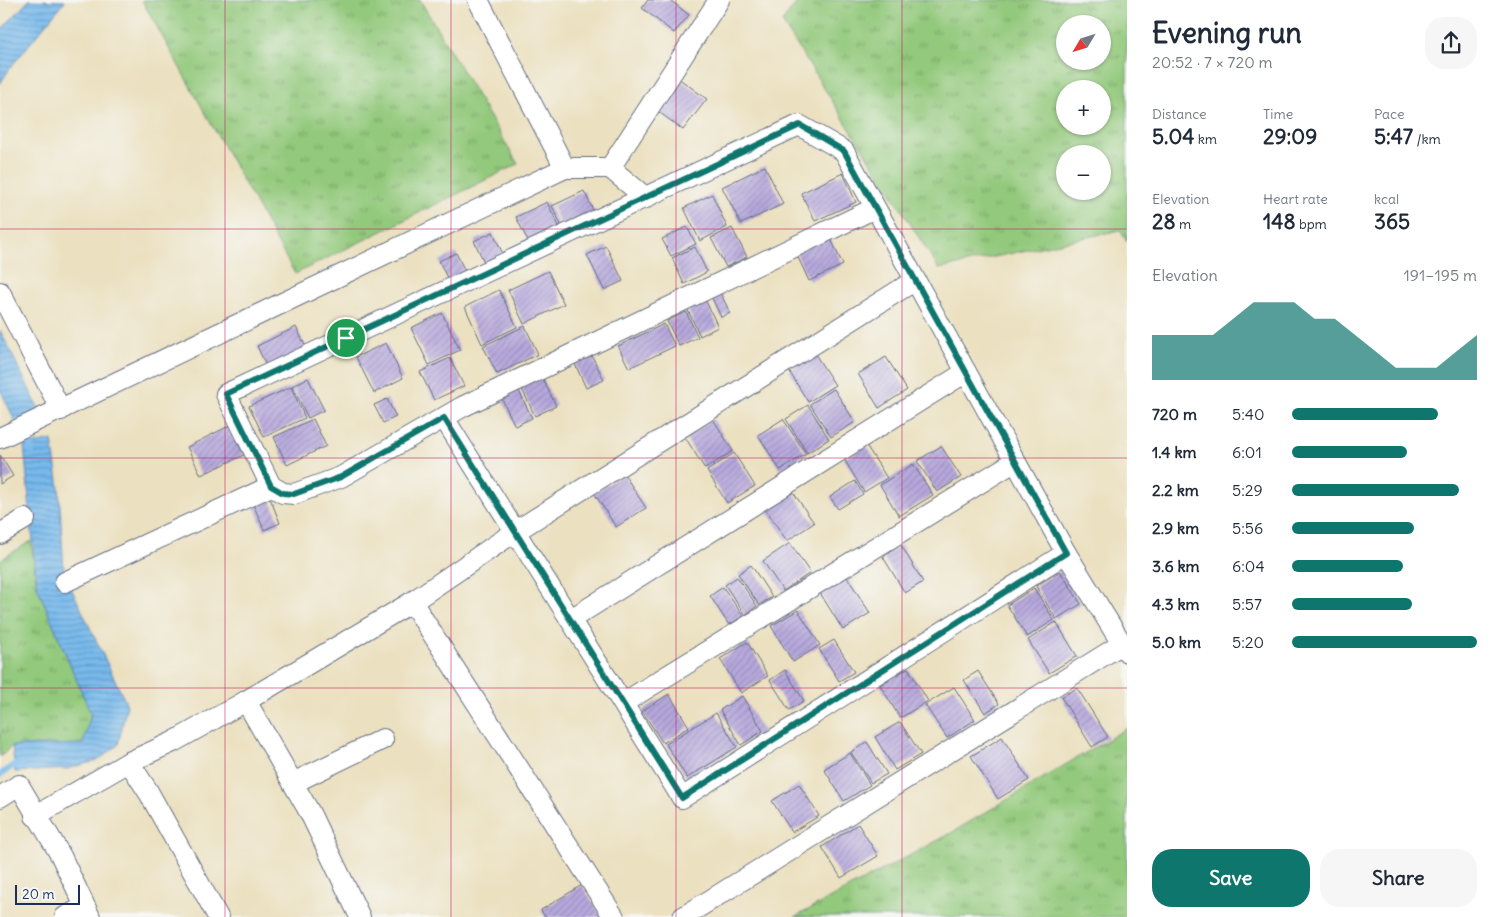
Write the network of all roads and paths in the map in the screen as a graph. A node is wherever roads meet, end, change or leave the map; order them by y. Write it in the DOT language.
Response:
graph roads {
  1 [pos="478,0"];
  2 [pos="719,0"];
  3 [pos="565,168"];
  4 [pos="610,168"];
  5 [pos="646,198"];
  6 [pos="875,208"];
  7 [pos="914,281"];
  8 [pos="0,292"];
  9 [pos="966,372"];
  10 [pos="61,410"];
  11 [pos="444,418"];
  12 [pos="0,438"];
  13 [pos="1014,462"];
  14 [pos="271,486"];
  15 [pos="26,519"];
  16 [pos="516,531"];
  17 [pos="0,534"];
  18 [pos="1066,553"];
  19 [pos="65,582"];
  20 [pos="412,602"];
  21 [pos="571,619"];
  22 [pos="1125,648"];
  23 [pos="246,701"];
  24 [pos="623,703"];
  25 [pos="383,739"];
  26 [pos="129,762"];
  27 [pos="293,783"];
  28 [pos="0,797"];
  29 [pos="35,816"];
  30 [pos="87,912"];
  31 [pos="65,917"];
  32 [pos="218,917"];
  33 [pos="360,917"];
  34 [pos="614,917"];
  35 [pos="683,917"];
  1 -- 3 [label="street"];
  2 -- 4 [label="street"];
  3 -- 4 [label="street"];
  3 -- 10 [label="street"];
  4 -- 5 [label="street"];
  5 -- 6 [label="street"];
  5 -- 14 [label="street"];
  6 -- 7 [label="street"];
  6 -- 11 [label="street"];
  7 -- 9 [label="street"];
  7 -- 16 [label="street"];
  8 -- 10 [label="street"];
  9 -- 13 [label="street"];
  9 -- 21 [label="street"];
  10 -- 12 [label="street"];
  11 -- 14 [label="street"];
  11 -- 16 [label="street"];
  13 -- 18 [label="street"];
  13 -- 24 [label="street"];
  14 -- 19 [label="street"];
  15 -- 17 [label="street"];
  16 -- 20 [label="street"];
  16 -- 21 [label="street"];
  18 -- 22 [label="street"];
  18 -- 24 [label="street"];
  20 -- 23 [label="street"];
  20 -- 34 [label="street"];
  21 -- 24 [label="street"];
  22 -- 35 [label="street"];
  23 -- 26 [label="street"];
  23 -- 27 [label="street"];
  25 -- 27 [label="street"];
  26 -- 29 [label="street"];
  26 -- 32 [label="street"];
  27 -- 33 [label="street"];
  28 -- 29 [label="street"];
  29 -- 30 [label="street"];
  30 -- 31 [label="street"];
}
